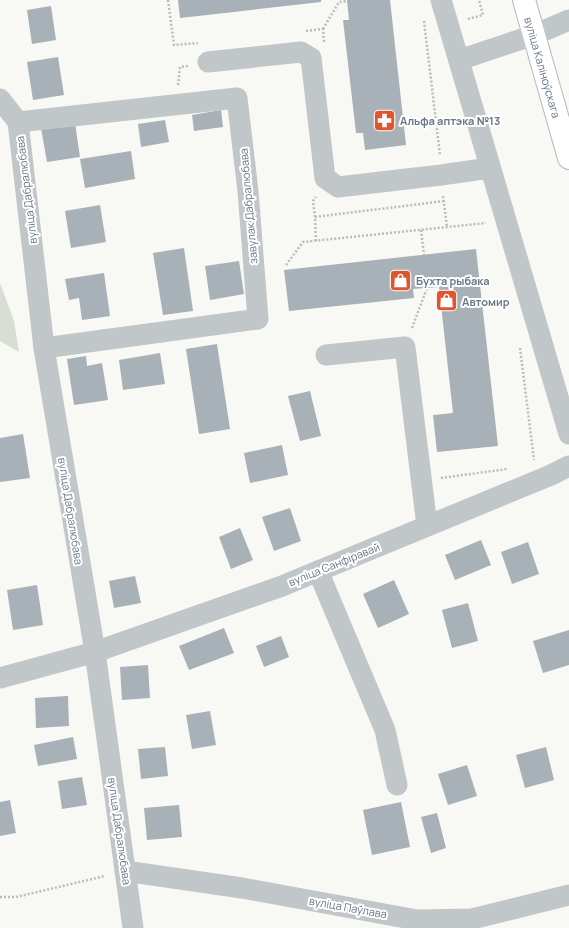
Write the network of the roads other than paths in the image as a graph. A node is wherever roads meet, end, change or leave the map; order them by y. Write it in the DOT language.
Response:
graph roads {
  1 [pos="441,0"];
  2 [pos="524,0"];
  3 [pos="569,20"];
  4 [pos="534,35"];
  5 [pos="459,60"];
  6 [pos="208,62"];
  7 [pos="0,99"];
  8 [pos="18,122"];
  9 [pos="569,158"];
  10 [pos="490,168"];
  11 [pos="44,348"];
  12 [pos="326,355"];
  13 [pos="569,434"];
  14 [pos="569,466"];
  15 [pos="427,526"];
  16 [pos="318,571"];
  17 [pos="95,652"];
  18 [pos="0,678"];
  19 [pos="397,785"];
  20 [pos="125,871"];
  21 [pos="569,895"];
  22 [pos="418,924"];
  23 [pos="133,928"];
  1 -- 5 [label="street"];
  2 -- 4 [label="main road, вуліца Каліноўскага"];
  3 -- 4 [label="street"];
  4 -- 5 [label="street"];
  4 -- 9 [label="main road, вуліца Каліноўскага"];
  5 -- 10 [label="street"];
  6 -- 10 [label="street"];
  7 -- 8 [label="street, вуліца Дабралюбава"];
  8 -- 11 [label="street, вуліца Дабралюбава"];
  8 -- 11 [label="street, завулак Дабралюбава"];
  10 -- 13 [label="street"];
  11 -- 17 [label="street, вуліца Дабралюбава"];
  12 -- 15 [label="street"];
  14 -- 15 [label="street, вуліца Санфіравай"];
  15 -- 16 [label="street, вуліца Санфіравай"];
  16 -- 17 [label="street, вуліца Санфіравай"];
  16 -- 19 [label="street"];
  17 -- 18 [label="street, вуліца Санфіравай"];
  17 -- 20 [label="street, вуліца Дабралюбава"];
  20 -- 22 [label="street, вуліца Паўлава"];
  20 -- 23 [label="street, вуліца Дабралюбава"];
  21 -- 22 [label="street, вуліца Паўлава"];
}
